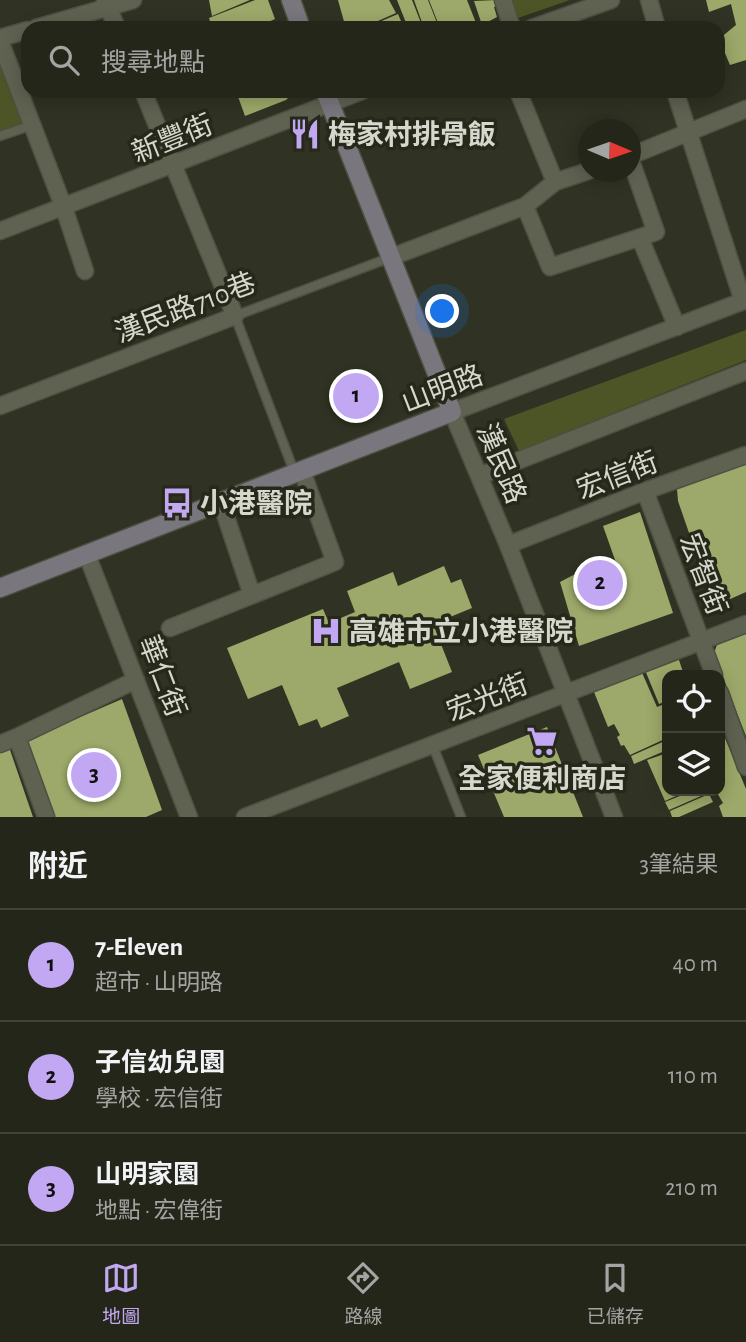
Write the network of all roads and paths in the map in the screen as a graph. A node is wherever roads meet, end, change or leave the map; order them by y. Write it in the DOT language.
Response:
graph roads {
  1 [pos="133,0"];
  2 [pos="291,0"];
  3 [pos="503,0"];
  4 [pos="611,0"];
  5 [pos="649,0"];
  6 [pos="107,4"];
  7 [pos="57,21"];
  8 [pos="114,21"];
  9 [pos="298,21"];
  10 [pos="510,21"];
  11 [pos="552,21"];
  12 [pos="655,21"];
  13 [pos="21,32"];
  14 [pos="0,40"];
  15 [pos="21,96"];
  16 [pos="22,98"];
  17 [pos="146,98"];
  18 [pos="325,98"];
  19 [pos="327,98"];
  20 [pos="521,98"];
  21 [pos="677,98"];
  22 [pos="746,109"];
  23 [pos="32,125"];
  24 [pos="687,134"];
  25 [pos="0,136"];
  26 [pos="641,153"];
  27 [pos="174,165"];
  28 [pos="578,175"];
  29 [pos="555,182"];
  30 [pos="639,182"];
  31 [pos="525,206"];
  32 [pos="64,208"];
  33 [pos="0,231"];
  34 [pos="640,238"];
  35 [pos="389,258"];
  36 [pos="85,271"];
  37 [pos="744,301"];
  38 [pos="236,316"];
  39 [pos="677,327"];
  40 [pos="746,371"];
  41 [pos="0,406"];
  42 [pos="452,412"];
  43 [pos="746,455"];
  44 [pos="298,473"];
  45 [pos="479,476"];
  46 [pos="645,491"];
  47 [pos="221,502"];
  48 [pos="508,545"];
  49 [pos="87,555"];
  50 [pos="0,588"];
  51 [pos="253,595"];
  52 [pos="746,624"];
  53 [pos="170,628"];
  54 [pos="701,640"];
  55 [pos="711,670"];
  56 [pos="136,680"];
  57 [pos="566,695"];
  58 [pos="725,707"];
  59 [pos="17,737"];
  60 [pos="0,744"];
  61 [pos="433,746"];
  62 [pos="746,767"];
  63 [pos="46,817"];
  64 [pos="189,817"];
  65 [pos="245,817"];
  66 [pos="461,817"];
  67 [pos="614,817"];
  1 -- 6 [label="street"];
  2 -- 9 [label="street"];
  3 -- 10 [label="street"];
  4 -- 11 [label="street"];
  5 -- 12 [label="street"];
  6 -- 7 [label="street"];
  6 -- 8 [label="street"];
  13 -- 14 [label="street"];
  14 -- 15 [label="street"];
  16 -- 23 [label="street"];
  17 -- 27 [label="street"];
  18 -- 27 [label="street, 新豐街"];
  19 -- 35 [label="street, 漢民路"];
  20 -- 29 [label="street"];
  21 -- 24 [label="street"];
  22 -- 24 [label="street"];
  23 -- 25 [label="lane"];
  23 -- 32 [label="street"];
  24 -- 26 [label="street"];
  24 -- 37 [label="street"];
  27 -- 32 [label="street, 新豐街"];
  27 -- 38 [label="street"];
  28 -- 29 [label="street"];
  29 -- 31 [label="street"];
  30 -- 34 [label="street"];
  31 -- 34 [label="street"];
  31 -- 35 [label="street"];
  32 -- 33 [label="street, 新豐街"];
  32 -- 36 [label="street"];
  34 -- 39 [label="street"];
  35 -- 38 [label="lane, 漢民路710巷"];
  35 -- 42 [label="street, 漢民路"];
  37 -- 39 [label="street, 山明路"];
  38 -- 41 [label="street, 漢民路710巷"];
  38 -- 44 [label="lane"];
  39 -- 42 [label="street, 山明路"];
  40 -- 45 [label="street"];
  42 -- 44 [label="street, 山明路"];
  42 -- 45 [label="street, 漢民路"];
  43 -- 46 [label="street, 宏信街"];
  44 -- 47 [label="street, 山明路"];
  44 -- 51 [label="street"];
  45 -- 48 [label="street, 漢民路"];
  46 -- 48 [label="street, 宏信街"];
  46 -- 54 [label="street, 宏智街"];
  47 -- 49 [label="street, 山明路"];
  47 -- 51 [label="street"];
  48 -- 57 [label="street, 漢民路"];
  49 -- 50 [label="street, 山明路"];
  49 -- 56 [label="street, 華仁街"];
  51 -- 53 [label="street"];
  52 -- 54 [label="street, 宏光街"];
  54 -- 55 [label="street, 宏智街"];
  54 -- 57 [label="street, 宏光街"];
  56 -- 59 [label="street"];
  56 -- 64 [label="street, 華仁街"];
  57 -- 61 [label="street, 宏光街"];
  57 -- 67 [label="street, 漢民路"];
  58 -- 62 [label="street"];
  59 -- 60 [label="street"];
  59 -- 63 [label="street"];
  61 -- 65 [label="street, 宏光街"];
  61 -- 66 [label="lane"];
}
